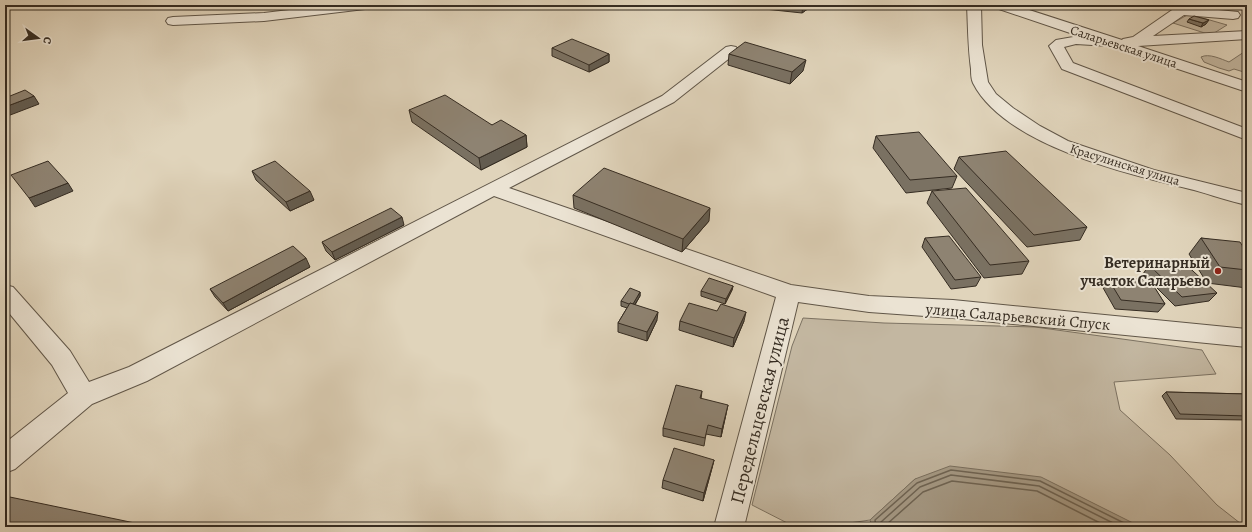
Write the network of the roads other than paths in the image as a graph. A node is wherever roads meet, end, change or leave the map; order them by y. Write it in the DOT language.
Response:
graph roads {
  1 [pos="365,5"];
  2 [pos="974,5"];
  3 [pos="1001,5"];
  4 [pos="1196,5"];
  5 [pos="261,11"];
  6 [pos="1180,11"];
  7 [pos="174,21"];
  8 [pos="1163,21"];
  9 [pos="1247,30"];
  10 [pos="1228,36"];
  11 [pos="1247,36"];
  12 [pos="1207,39"];
  13 [pos="1172,40"];
  14 [pos="1137,41"];
  15 [pos="1117,43"];
  16 [pos="731,50"];
  17 [pos="1185,57"];
  18 [pos="1195,70"];
  19 [pos="1247,87"];
  20 [pos="1247,135"];
  21 [pos="493,189"];
  22 [pos="1247,199"];
  23 [pos="5,293"];
  24 [pos="789,293"];
  25 [pos="1247,338"];
  26 [pos="83,396"];
  27 [pos="5,460"];
  28 [pos="729,527"];
  1 -- 5 [label="street"];
  2 -- 22 [label="street, Красулинская улица"];
  3 -- 15 [label="street, Саларьевская улица"];
  4 -- 6 [label="street"];
  5 -- 7 [label="street"];
  6 -- 8 [label="street"];
  6 -- 10 [label="street"];
  8 -- 13 [label="street"];
  8 -- 14 [label="street"];
  9 -- 10 [label="street"];
  10 -- 11 [label="street"];
  10 -- 12 [label="street"];
  12 -- 13 [label="street"];
  12 -- 17 [label="street"];
  13 -- 14 [label="street"];
  13 -- 17 [label="street"];
  14 -- 15 [label="street"];
  15 -- 18 [label="street, Саларьевская улица"];
  15 -- 20 [label="street"];
  16 -- 21 [label="street"];
  17 -- 18 [label="street"];
  18 -- 19 [label="street, Саларьевская улица"];
  21 -- 24 [label="street, улица Саларьевский Спуск"];
  21 -- 26 [label="street"];
  23 -- 26 [label="street"];
  24 -- 25 [label="street, улица Саларьевский Спуск"];
  24 -- 28 [label="street, Передельцевская улица"];
  26 -- 27 [label="street"];
}
